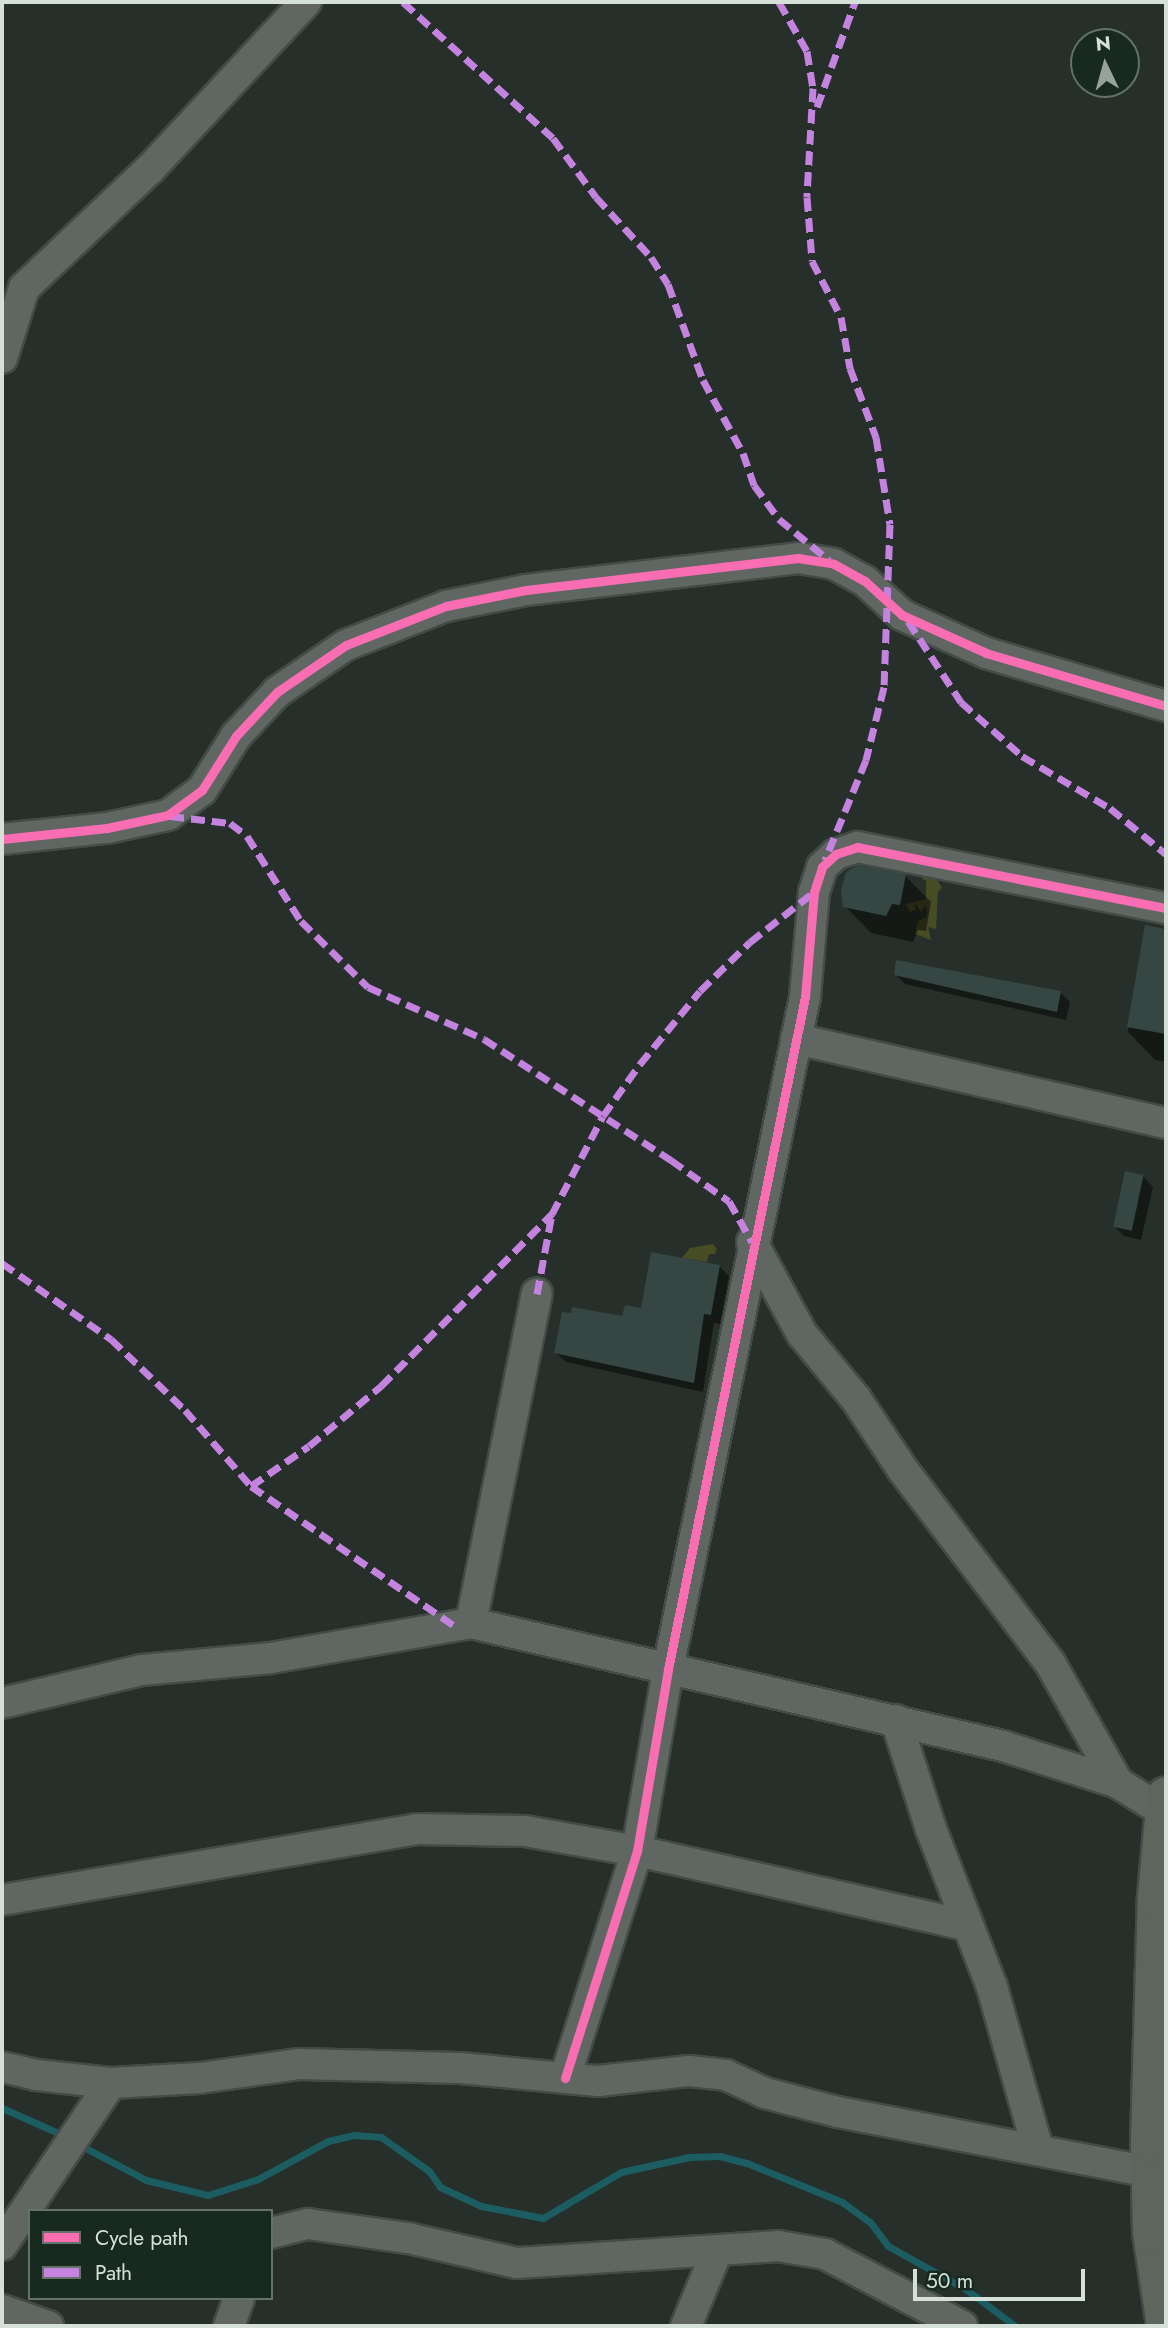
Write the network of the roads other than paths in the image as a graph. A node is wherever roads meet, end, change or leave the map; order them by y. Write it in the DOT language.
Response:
graph roads {
  1 [pos="306,2"];
  2 [pos="2,358"];
  3 [pos="1166,706"];
  4 [pos="168,816"];
  5 [pos="2,822"];
  6 [pos="2,839"];
  7 [pos="1166,908"];
  8 [pos="796,1039"];
  9 [pos="1166,1123"];
  10 [pos="752,1242"];
  11 [pos="537,1294"];
  12 [pos="471,1623"];
  13 [pos="668,1669"];
  14 [pos="2,1703"];
  15 [pos="895,1720"];
  16 [pos="1118,1783"];
  17 [pos="1165,1807"];
  18 [pos="637,1851"];
  19 [pos="2,1900"];
  20 [pos="966,1925"];
  21 [pos="1160,2014"];
  22 [pos="2,2067"];
  23 [pos="565,2078"];
  24 [pos="111,2083"];
  25 [pos="1038,2150"];
  26 [pos="1151,2172"];
  27 [pos="273,2233"];
  28 [pos="2,2245"];
  29 [pos="717,2251"];
  30 [pos="238,2300"];
  31 [pos="2,2310"];
  32 [pos="48,2326"];
  33 [pos="229,2326"];
  34 [pos="686,2326"];
  35 [pos="961,2326"];
  36 [pos="1166,2326"];
  1 -- 2 [label="street"];
  3 -- 4 [label="street"];
  4 -- 5 [label="street"];
  4 -- 6 [label="street"];
  7 -- 8 [label="street"];
  8 -- 9 [label="street"];
  8 -- 10 [label="street"];
  10 -- 13 [label="street"];
  10 -- 16 [label="street"];
  11 -- 12 [label="street"];
  12 -- 13 [label="street"];
  12 -- 14 [label="street"];
  13 -- 15 [label="street"];
  13 -- 18 [label="street"];
  15 -- 16 [label="street"];
  15 -- 20 [label="street"];
  16 -- 17 [label="street"];
  17 -- 21 [label="highway"];
  18 -- 19 [label="street"];
  18 -- 20 [label="street"];
  18 -- 23 [label="street"];
  20 -- 25 [label="street"];
  21 -- 26 [label="highway"];
  22 -- 24 [label="street"];
  23 -- 24 [label="street"];
  23 -- 25 [label="street"];
  24 -- 28 [label="street"];
  25 -- 26 [label="street"];
  26 -- 36 [label="highway"];
  27 -- 29 [label="street"];
  29 -- 34 [label="street"];
  29 -- 35 [label="street"];
  30 -- 33 [label="street"];
  31 -- 32 [label="street"];
}
